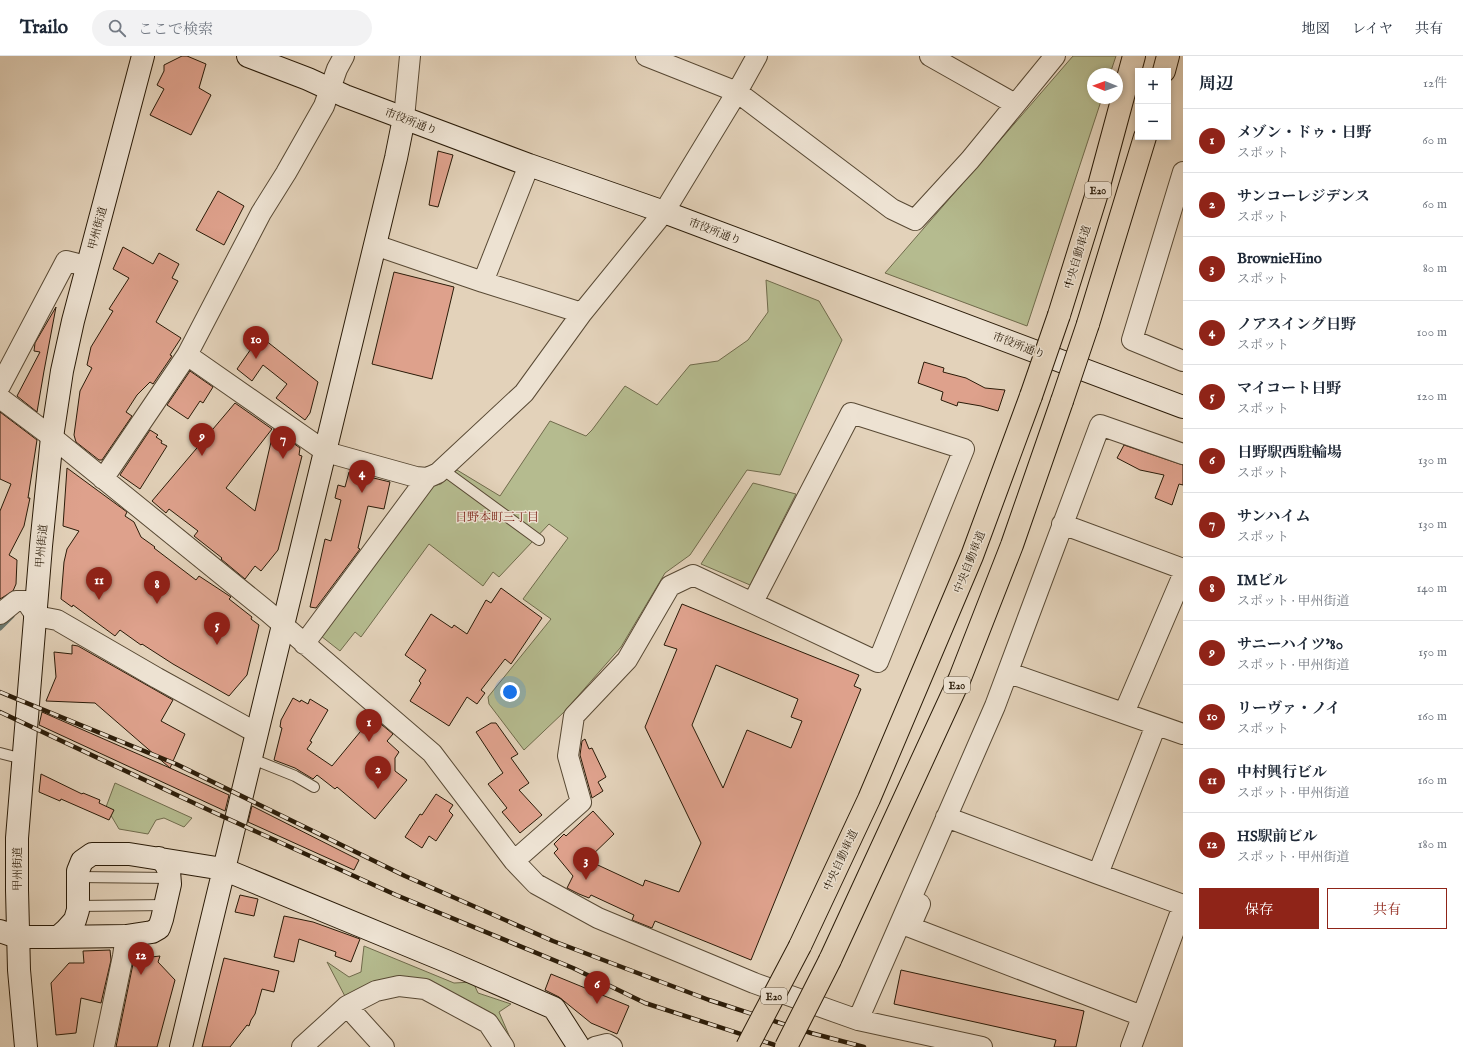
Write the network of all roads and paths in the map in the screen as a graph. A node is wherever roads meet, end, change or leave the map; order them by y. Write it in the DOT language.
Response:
graph roads {
  1 [pos="143,56"];
  2 [pos="248,56"];
  3 [pos="344,56"];
  4 [pos="410,56"];
  5 [pos="646,56"];
  6 [pos="757,56"];
  7 [pos="930,56"];
  8 [pos="1055,56"];
  9 [pos="1168,56"];
  10 [pos="1133,59"];
  11 [pos="1165,68"];
  12 [pos="330,89"];
  13 [pos="737,92"];
  14 [pos="1015,104"];
  15 [pos="404,118"];
  16 [pos="1144,140"];
  17 [pos="529,165"];
  18 [pos="1183,172"];
  19 [pos="664,212"];
  20 [pos="1175,229"];
  21 [pos="375,245"];
  22 [pos="86,266"];
  23 [pos="483,282"];
  24 [pos="582,313"];
  25 [pos="187,355"];
  26 [pos="1183,361"];
  27 [pos="0,386"];
  28 [pos="0,398"];
  29 [pos="1183,407"];
  30 [pos="52,436"];
  31 [pos="326,452"];
  32 [pos="1183,454"];
  33 [pos="435,474"];
  34 [pos="103,479"];
  35 [pos="1062,524"];
  36 [pos="539,540"];
  37 [pos="1183,569"];
  38 [pos="1183,575"];
  39 [pos="753,602"];
  40 [pos="0,614"];
  41 [pos="36,616"];
  42 [pos="283,626"];
  43 [pos="304,644"];
  44 [pos="1008,673"];
  45 [pos="1124,713"];
  46 [pos="1156,725"];
  47 [pos="248,729"];
  48 [pos="1183,734"];
  49 [pos="0,753"];
  50 [pos="250,758"];
  51 [pos="23,759"];
  52 [pos="314,786"];
  53 [pos="946,817"];
  54 [pos="159,858"];
  55 [pos="514,861"];
  56 [pos="195,864"];
  57 [pos="223,869"];
  58 [pos="1098,874"];
  59 [pos="78,877"];
  60 [pos="170,881"];
  61 [pos="166,905"];
  62 [pos="1183,905"];
  63 [pos="78,908"];
  64 [pos="9,934"];
  65 [pos="117,936"];
  66 [pos="58,937"];
  67 [pos="354,1015"];
  68 [pos="1142,1016"];
  69 [pos="858,1020"];
  70 [pos="377,1044"];
  71 [pos="26,1047"];
  72 [pos="104,1047"];
  73 [pos="181,1047"];
  74 [pos="302,1047"];
  75 [pos="504,1047"];
  76 [pos="579,1047"];
  77 [pos="595,1047"];
  78 [pos="612,1047"];
  79 [pos="747,1047"];
  80 [pos="786,1047"];
  81 [pos="982,1047"];
  82 [pos="1130,1047"];
  1 -- 22 [label="street, 甲州街道"];
  2 -- 12 [label="street, 市役所通り"];
  3 -- 12 [label="street"];
  4 -- 15 [label="street"];
  5 -- 13 [label="street"];
  6 -- 13 [label="street"];
  7 -- 14 [label="street"];
  8 -- 14 [label="street"];
  9 -- 11 [label="highway"];
  10 -- 79 [label="highway, 中央自動車道 / E20, bridge"];
  12 -- 15 [label="street, 市役所通り"];
  12 -- 25 [label="street"];
  13 -- 14 [label="street"];
  13 -- 19 [label="street"];
  15 -- 17 [label="street, 市役所通り"];
  15 -- 21 [label="street"];
  16 -- 80 [label="highway, E20, bridge"];
  17 -- 19 [label="street, 市役所通り"];
  17 -- 23 [label="street"];
  18 -- 20 [label="street"];
  19 -- 24 [label="street"];
  19 -- 29 [label="street, 市役所通り"];
  20 -- 26 [label="street"];
  21 -- 23 [label="street"];
  21 -- 31 [label="street"];
  22 -- 27 [label="street"];
  22 -- 30 [label="street, 甲州街道"];
  23 -- 24 [label="street"];
  24 -- 33 [label="street"];
  25 -- 31 [label="street"];
  25 -- 34 [label="street"];
  28 -- 30 [label="street"];
  30 -- 34 [label="street"];
  30 -- 41 [label="street, 甲州街道"];
  31 -- 33 [label="street"];
  31 -- 42 [label="street"];
  32 -- 35 [label="street"];
  33 -- 36 [label="lane"];
  33 -- 43 [label="street"];
  34 -- 42 [label="street"];
  35 -- 37 [label="street"];
  35 -- 44 [label="street"];
  38 -- 45 [label="street"];
  39 -- 39 [label="street"];
  39 -- 55 [label="street"];
  40 -- 41 [label="street"];
  41 -- 47 [label="street"];
  41 -- 51 [label="street, 甲州街道"];
  42 -- 43 [label="street"];
  42 -- 47 [label="street"];
  43 -- 55 [label="street"];
  44 -- 45 [label="street"];
  44 -- 53 [label="street"];
  45 -- 46 [label="street"];
  46 -- 48 [label="street"];
  46 -- 58 [label="street"];
  47 -- 50 [label="street"];
  49 -- 51 [label="lane"];
  50 -- 52 [label="lane"];
  50 -- 57 [label="street"];
  51 -- 64 [label="street, 甲州街道"];
  53 -- 58 [label="street"];
  53 -- 68 [label="street"];
  53 -- 69 [label="street"];
  54 -- 56 [label="street"];
  54 -- 59 [label="street"];
  54 -- 60 [label="street"];
  55 -- 69 [label="street"];
  56 -- 57 [label="street"];
  56 -- 60 [label="street"];
  57 -- 73 [label="street"];
  57 -- 76 [label="street"];
  58 -- 62 [label="street"];
  59 -- 60 [label="lane"];
  59 -- 63 [label="street"];
  60 -- 61 [label="street"];
  61 -- 63 [label="lane"];
  61 -- 65 [label="street"];
  62 -- 68 [label="street"];
  63 -- 65 [label="street"];
  63 -- 66 [label="street"];
  64 -- 66 [label="street"];
  64 -- 71 [label="street, 甲州街道"];
  65 -- 66 [label="street"];
  65 -- 72 [label="street"];
  67 -- 70 [label="street"];
  68 -- 82 [label="street"];
  69 -- 81 [label="street"];
  74 -- 75 [label="street"];
  77 -- 78 [label="street"];
}
